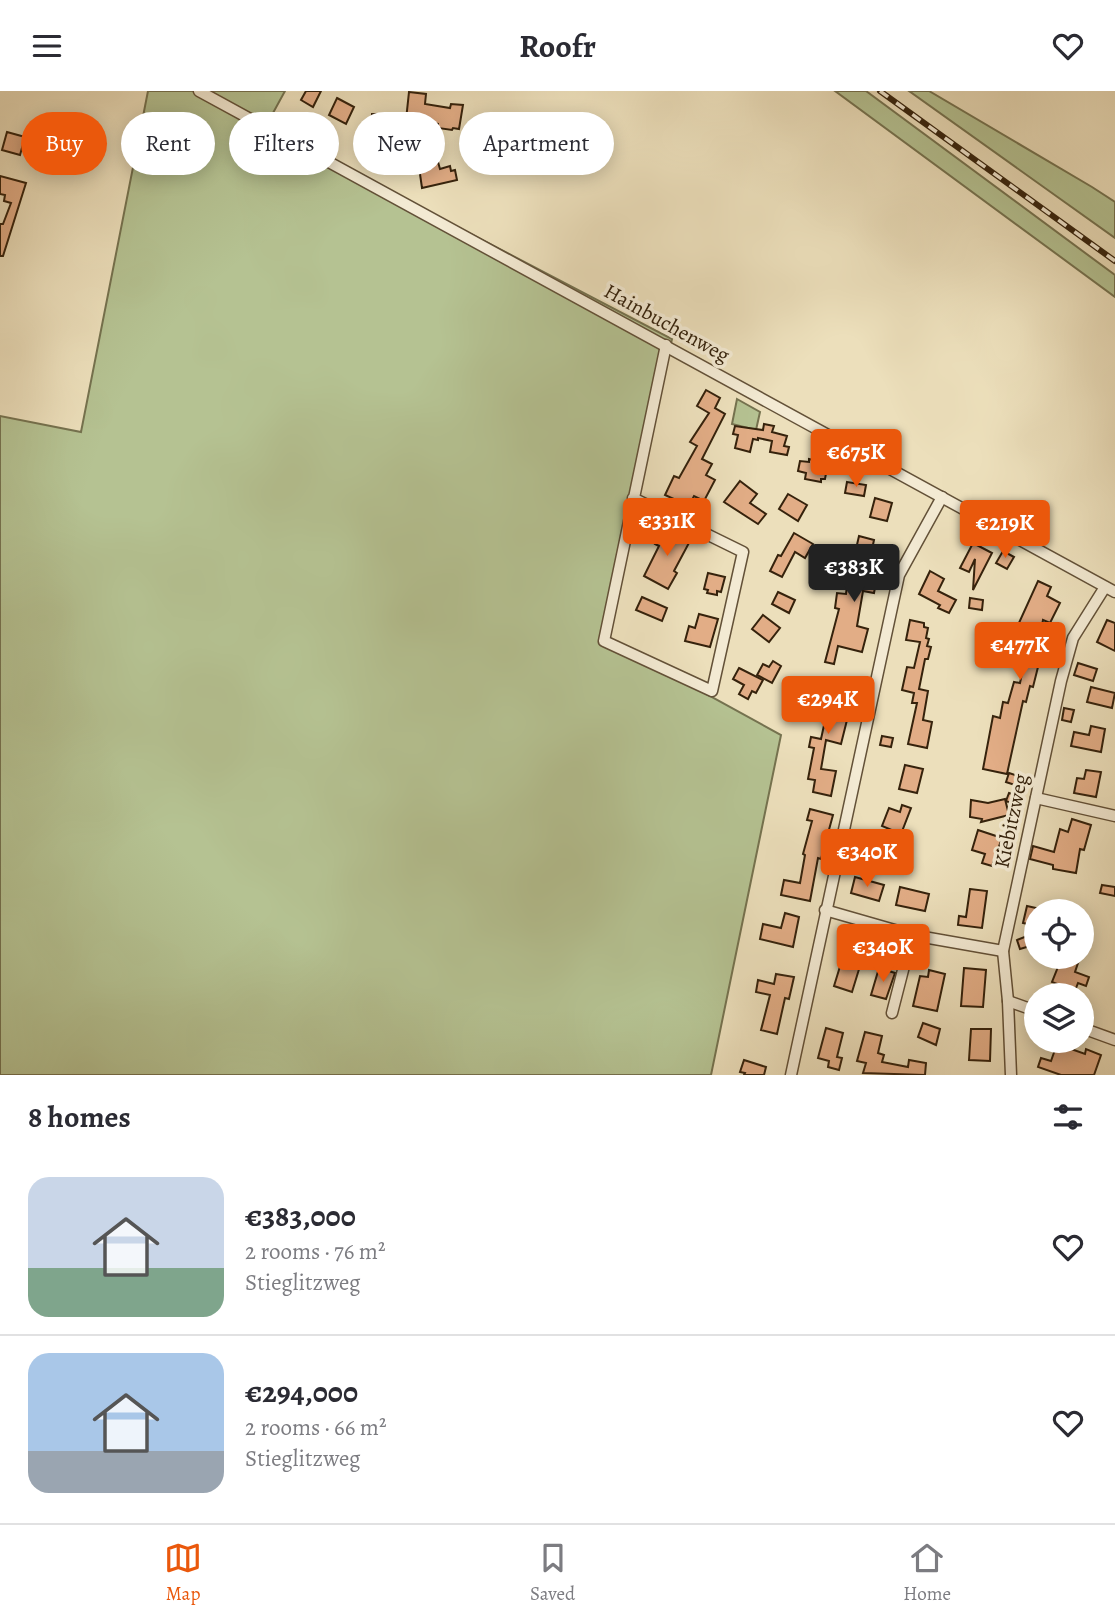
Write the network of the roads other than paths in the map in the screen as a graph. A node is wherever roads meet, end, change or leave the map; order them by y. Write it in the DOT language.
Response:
graph roads {
  1 [pos="199,91"];
  2 [pos="667,345"];
  3 [pos="942,497"];
  4 [pos="633,498"];
  5 [pos="1110,589"];
  6 [pos="1036,798"];
  7 [pos="1115,816"];
  8 [pos="825,910"];
  9 [pos="912,935"];
  10 [pos="1003,951"];
  11 [pos="1008,1000"];
  12 [pos="1024,1006"];
  13 [pos="892,1013"];
  14 [pos="1094,1032"];
  15 [pos="1115,1040"];
  16 [pos="791,1075"];
  17 [pos="1010,1075"];
  1 -- 2 [label="street, Hainbuchenweg"];
  2 -- 3 [label="street, Hainbuchenweg"];
  2 -- 4 [label="street"];
  3 -- 5 [label="street, Hainbuchenweg"];
  3 -- 8 [label="street"];
  4 -- 4 [label="street"];
  5 -- 6 [label="street, Kiebitzweg"];
  6 -- 7 [label="street"];
  6 -- 10 [label="street, Kiebitzweg"];
  8 -- 9 [label="street"];
  8 -- 16 [label="street"];
  9 -- 10 [label="street"];
  9 -- 13 [label="street"];
  10 -- 11 [label="street, Kiebitzweg"];
  11 -- 12 [label="street"];
  11 -- 17 [label="street, Kiebitzweg"];
  14 -- 15 [label="street"];
}
